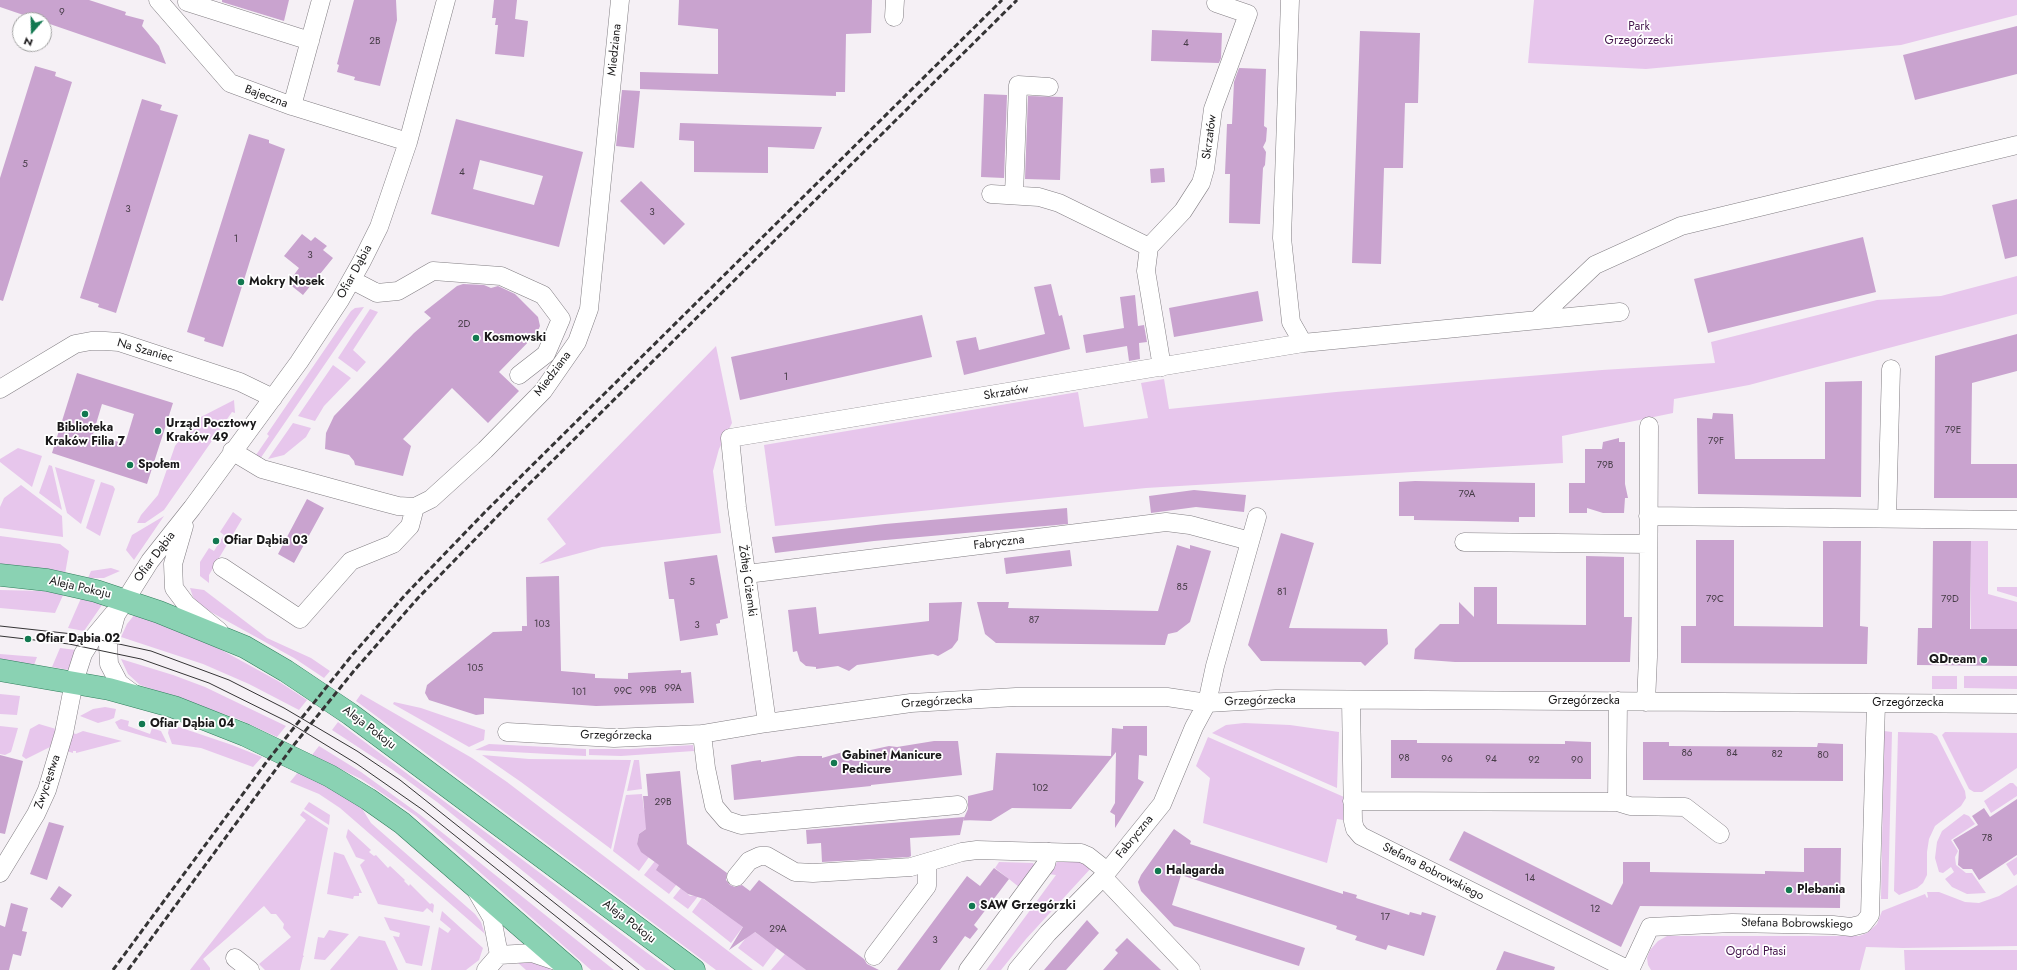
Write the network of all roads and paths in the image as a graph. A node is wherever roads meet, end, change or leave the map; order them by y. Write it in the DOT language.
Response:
graph roads {
  1 [pos="158,0"];
  2 [pos="321,0"];
  3 [pos="446,0"];
  4 [pos="620,0"];
  5 [pos="1290,0"];
  6 [pos="187,2"];
  7 [pos="1216,3"];
  8 [pos="310,41"];
  9 [pos="1049,87"];
  10 [pos="292,106"];
  11 [pos="408,142"];
  12 [pos="2017,145"];
  13 [pos="991,194"];
  14 [pos="1014,195"];
  15 [pos="1149,247"];
  16 [pos="352,280"];
  17 [pos="1620,312"];
  18 [pos="1538,320"];
  19 [pos="558,327"];
  20 [pos="578,338"];
  21 [pos="1303,343"];
  22 [pos="1162,368"];
  23 [pos="1891,369"];
  24 [pos="519,375"];
  25 [pos="0,389"];
  26 [pos="273,398"];
  27 [pos="1649,426"];
  28 [pos="730,438"];
  29 [pos="232,451"];
  30 [pos="415,507"];
  31 [pos="192,508"];
  32 [pos="1648,516"];
  33 [pos="1257,517"];
  34 [pos="1887,518"];
  35 [pos="2017,520"];
  36 [pos="1250,541"];
  37 [pos="1464,542"];
  38 [pos="1648,544"];
  39 [pos="222,567"];
  40 [pos="747,574"];
  41 [pos="0,575"];
  42 [pos="122,603"];
  43 [pos="245,647"];
  44 [pos="0,670"];
  45 [pos="74,682"];
  46 [pos="140,697"];
  47 [pos="1351,700"];
  48 [pos="1618,701"];
  49 [pos="1646,702"];
  50 [pos="1206,703"];
  51 [pos="1876,703"];
  52 [pos="2017,704"];
  53 [pos="767,723"];
  54 [pos="507,732"];
  55 [pos="702,734"];
  56 [pos="1352,801"];
  57 [pos="1617,802"];
  58 [pos="958,805"];
  59 [pos="1720,834"];
  60 [pos="1049,852"];
  61 [pos="927,862"];
  62 [pos="0,873"];
  63 [pos="1105,874"];
  64 [pos="736,877"];
  65 [pos="471,883"];
  66 [pos="499,955"];
  67 [pos="874,956"];
  68 [pos="235,958"];
  69 [pos="568,968"];
  70 [pos="692,969"];
  71 [pos="250,970"];
  72 [pos="486,970"];
  73 [pos="968,970"];
  74 [pos="1017,970"];
  75 [pos="1191,970"];
  76 [pos="1630,970"];
  1 -- 10 [label="street, Bajeczna"];
  2 -- 8 [label="street"];
  3 -- 11 [label="street, Ofiar Dąbia"];
  4 -- 20 [label="street, Miedziana"];
  5 -- 21 [label="street"];
  6 -- 8 [label="street"];
  7 -- 15 [label="street, Skrzatów"];
  8 -- 10 [label="street"];
  9 -- 14 [label="street"];
  10 -- 11 [label="street, Bajeczna"];
  11 -- 16 [label="street, Ofiar Dąbia"];
  12 -- 18 [label="street"];
  13 -- 14 [label="street"];
  14 -- 15 [label="street"];
  15 -- 22 [label="street"];
  16 -- 19 [label="street"];
  16 -- 26 [label="street, Ofiar Dąbia"];
  17 -- 18 [label="street, Skrzatów"];
  18 -- 21 [label="street, Skrzatów"];
  19 -- 20 [label="street"];
  19 -- 24 [label="street"];
  20 -- 30 [label="street, Miedziana"];
  21 -- 22 [label="street, Skrzatów"];
  22 -- 28 [label="street, Skrzatów"];
  23 -- 34 [label="street"];
  25 -- 26 [label="street, Na Szaniec"];
  26 -- 29 [label="street, Ofiar Dąbia"];
  27 -- 32 [label="street"];
  28 -- 40 [label="street, Żółtej Ciżemki"];
  29 -- 30 [label="street"];
  29 -- 31 [label="street, Ofiar Dąbia"];
  30 -- 39 [label="street"];
  31 -- 42 [label="street, Ofiar Dąbia"];
  31 -- 43 [label="street, Ofiar Dąbia"];
  32 -- 34 [label="street"];
  32 -- 38 [label="street"];
  33 -- 36 [label="street, Fabryczna"];
  34 -- 35 [label="street"];
  36 -- 40 [label="street, Fabryczna"];
  36 -- 50 [label="street, Fabryczna"];
  37 -- 38 [label="street"];
  38 -- 49 [label="street"];
  40 -- 53 [label="street, Żółtej Ciżemki"];
  41 -- 42 [label="main road, Aleja Pokoju"];
  42 -- 43 [label="main road, Aleja Pokoju"];
  42 -- 45 [label="street, Ofiar Dąbia"];
  42 -- 46 [label="street, Ofiar Dąbia"];
  43 -- 70 [label="main road, Aleja Pokoju"];
  44 -- 45 [label="main road"];
  45 -- 46 [label="main road"];
  45 -- 62 [label="street, Zwycięstwa"];
  46 -- 65 [label="main road"];
  47 -- 48 [label="street, Grzegórzecka"];
  47 -- 50 [label="street, Grzegórzecka"];
  47 -- 56 [label="street, Stefana Bobrowskiego"];
  48 -- 49 [label="street, Grzegórzecka"];
  48 -- 57 [label="street"];
  49 -- 51 [label="street, Grzegórzecka"];
  50 -- 53 [label="street, Grzegórzecka"];
  50 -- 63 [label="street, Fabryczna"];
  51 -- 52 [label="street, Grzegórzecka"];
  51 -- 76 [label="street, Stefana Bobrowskiego"];
  53 -- 55 [label="street, Grzegórzecka"];
  54 -- 55 [label="street, Grzegórzecka"];
  55 -- 58 [label="street"];
  56 -- 57 [label="street"];
  56 -- 76 [label="street, Stefana Bobrowskiego"];
  57 -- 59 [label="street"];
  60 -- 61 [label="street"];
  60 -- 63 [label="street"];
  60 -- 73 [label="street"];
  61 -- 64 [label="street"];
  61 -- 67 [label="street"];
  63 -- 74 [label="street, Fabryczna"];
  63 -- 75 [label="street"];
  65 -- 66 [label="street"];
  65 -- 69 [label="main road"];
  66 -- 69 [label="street"];
  66 -- 72 [label="street"];
  68 -- 71 [label="street"];
}
